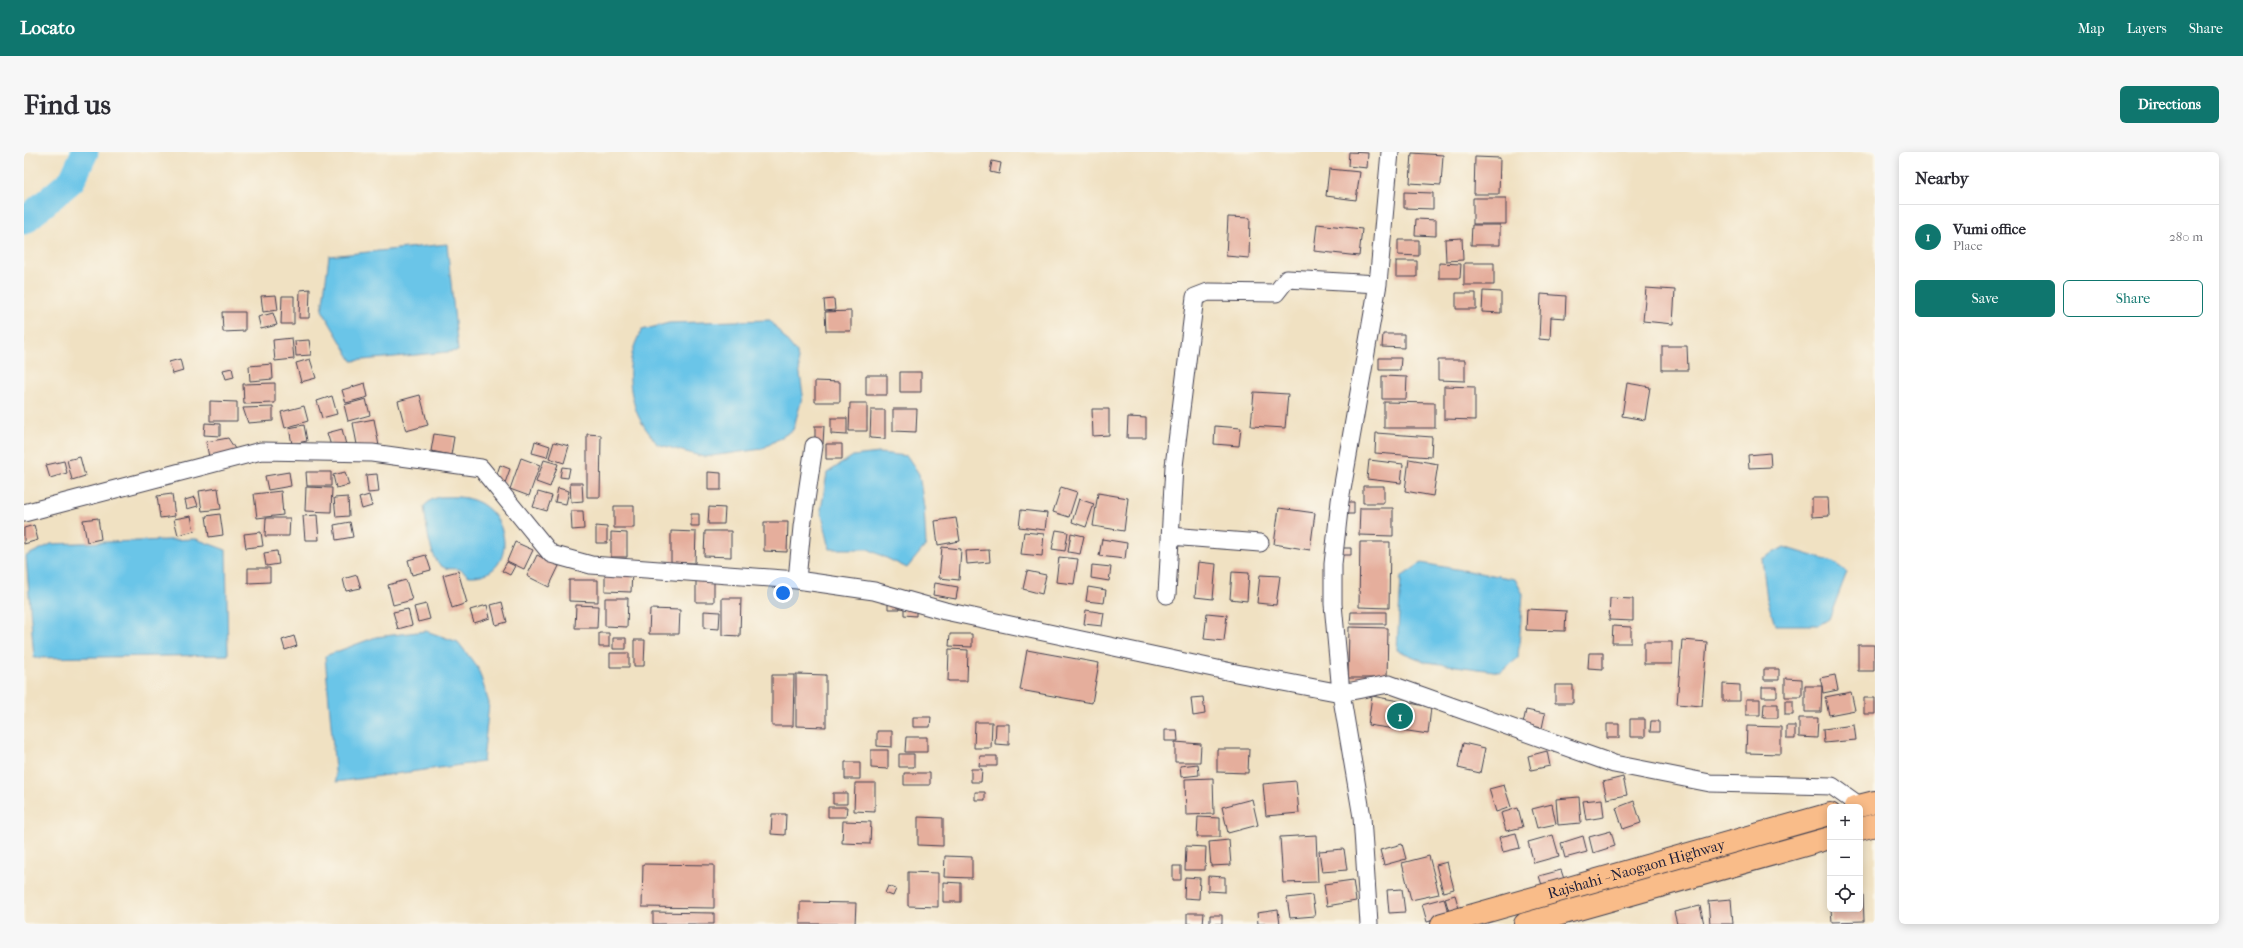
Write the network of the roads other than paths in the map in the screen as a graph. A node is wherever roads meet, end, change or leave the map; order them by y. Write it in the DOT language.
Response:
graph roads {
  1 [pos="1390,152"];
  2 [pos="1378,284"];
  3 [pos="814,446"];
  4 [pos="24,513"];
  5 [pos="1170,536"];
  6 [pos="1260,543"];
  7 [pos="797,580"];
  8 [pos="1167,595"];
  9 [pos="1341,693"];
  10 [pos="1861,804"];
  11 [pos="1827,815"];
  12 [pos="1875,826"];
  13 [pos="1863,828"];
  14 [pos="1827,839"];
  15 [pos="1523,901"];
  16 [pos="1527,923"];
  17 [pos="1369,924"];
  18 [pos="1442,924"];
  1 -- 2 [label="street"];
  2 -- 5 [label="street"];
  2 -- 9 [label="street"];
  3 -- 7 [label="street"];
  4 -- 7 [label="street"];
  5 -- 6 [label="street"];
  5 -- 8 [label="street"];
  7 -- 9 [label="street"];
  9 -- 10 [label="street"];
  9 -- 17 [label="street"];
  11 -- 15 [label="main road, Rajshahi - Naogaon Highway"];
  12 -- 13 [label="main road"];
  14 -- 16 [label="main road, Rajshahi - Naogaon Highway"];
  15 -- 16 [label="main road"];
  15 -- 18 [label="main road, Rajshahi - Naogaon Highway"];
}
